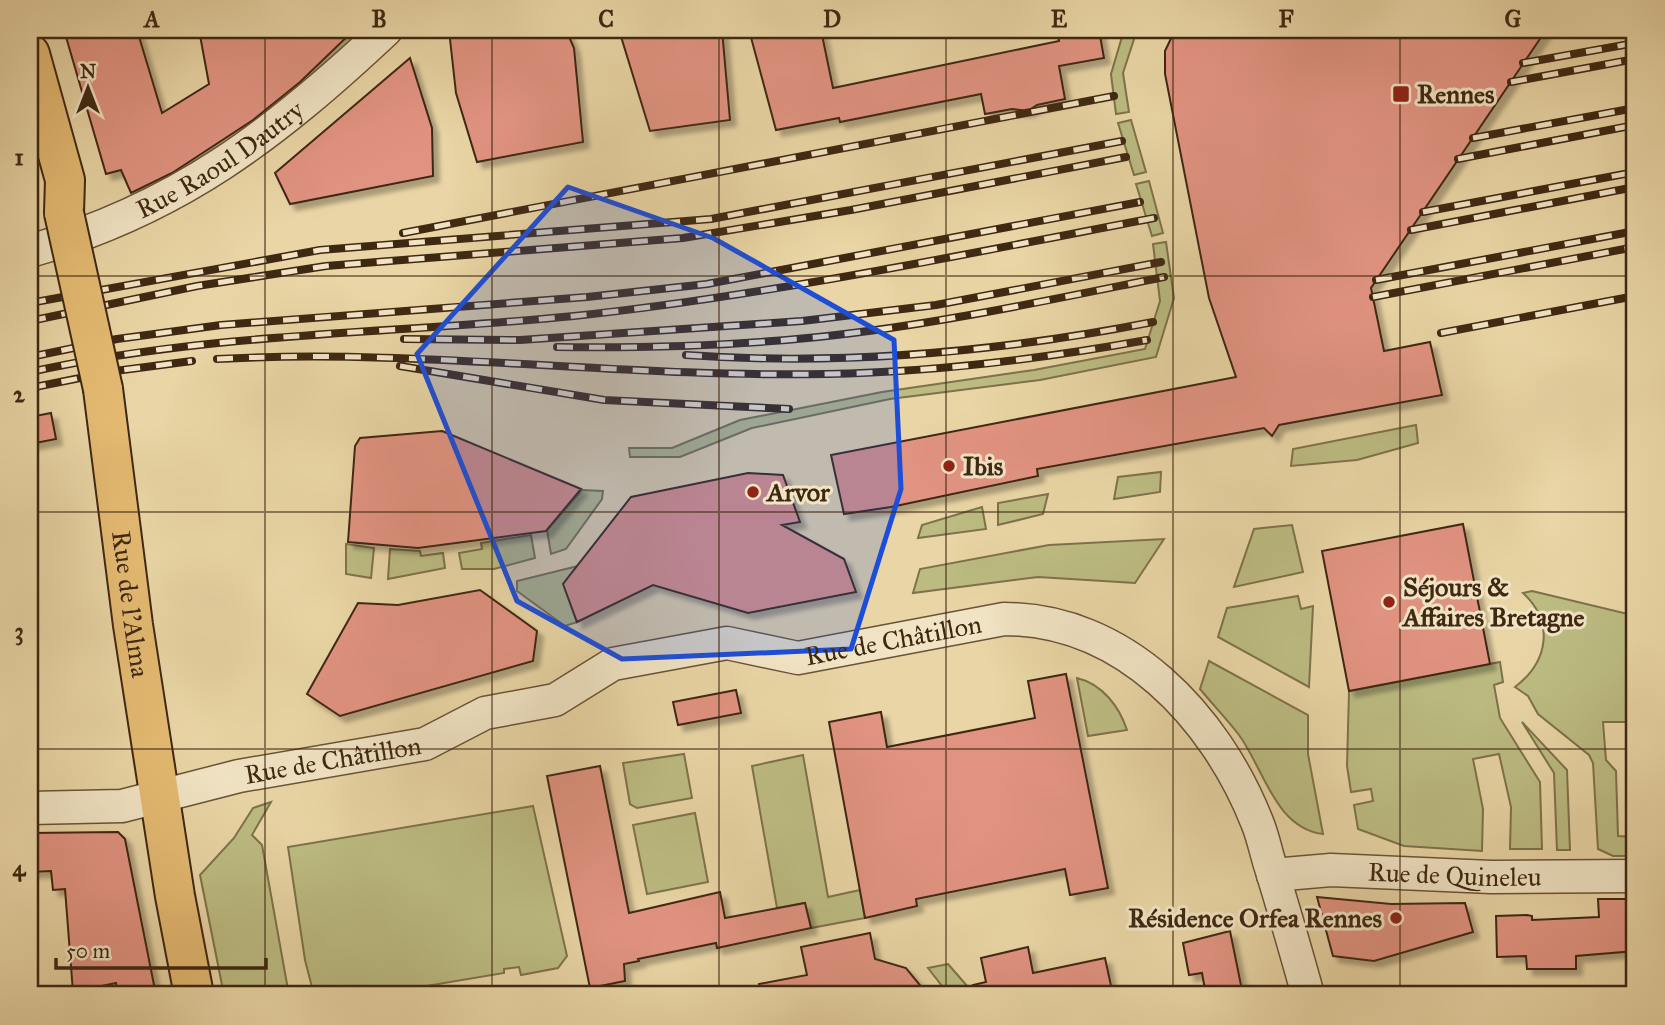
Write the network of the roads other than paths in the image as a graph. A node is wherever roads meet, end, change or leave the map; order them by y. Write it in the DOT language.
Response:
graph roads {
  1 [pos="386,30"];
  2 [pos="30,54"];
  3 [pos="30,134"];
  4 [pos="64,213"];
  5 [pos="30,251"];
  6 [pos="161,797"];
  7 [pos="30,808"];
  8 [pos="1273,875"];
  9 [pos="1635,876"];
  10 [pos="194,995"];
  11 [pos="1308,995"];
  1 -- 5 [label="street, Rue Raoul Dautry"];
  2 -- 4 [label="main road, Rue de l'Alma"];
  3 -- 4 [label="main road, Rue de l'Alma"];
  4 -- 6 [label="main road, Rue de l'Alma, bridge"];
  6 -- 7 [label="street, Rue de Châtillon"];
  6 -- 8 [label="street, Rue de Châtillon"];
  6 -- 10 [label="main road, Rue de l'Alma"];
  8 -- 9 [label="street, Rue de Quineleu"];
  8 -- 11 [label="street, Rue de Châtillon"];
}
